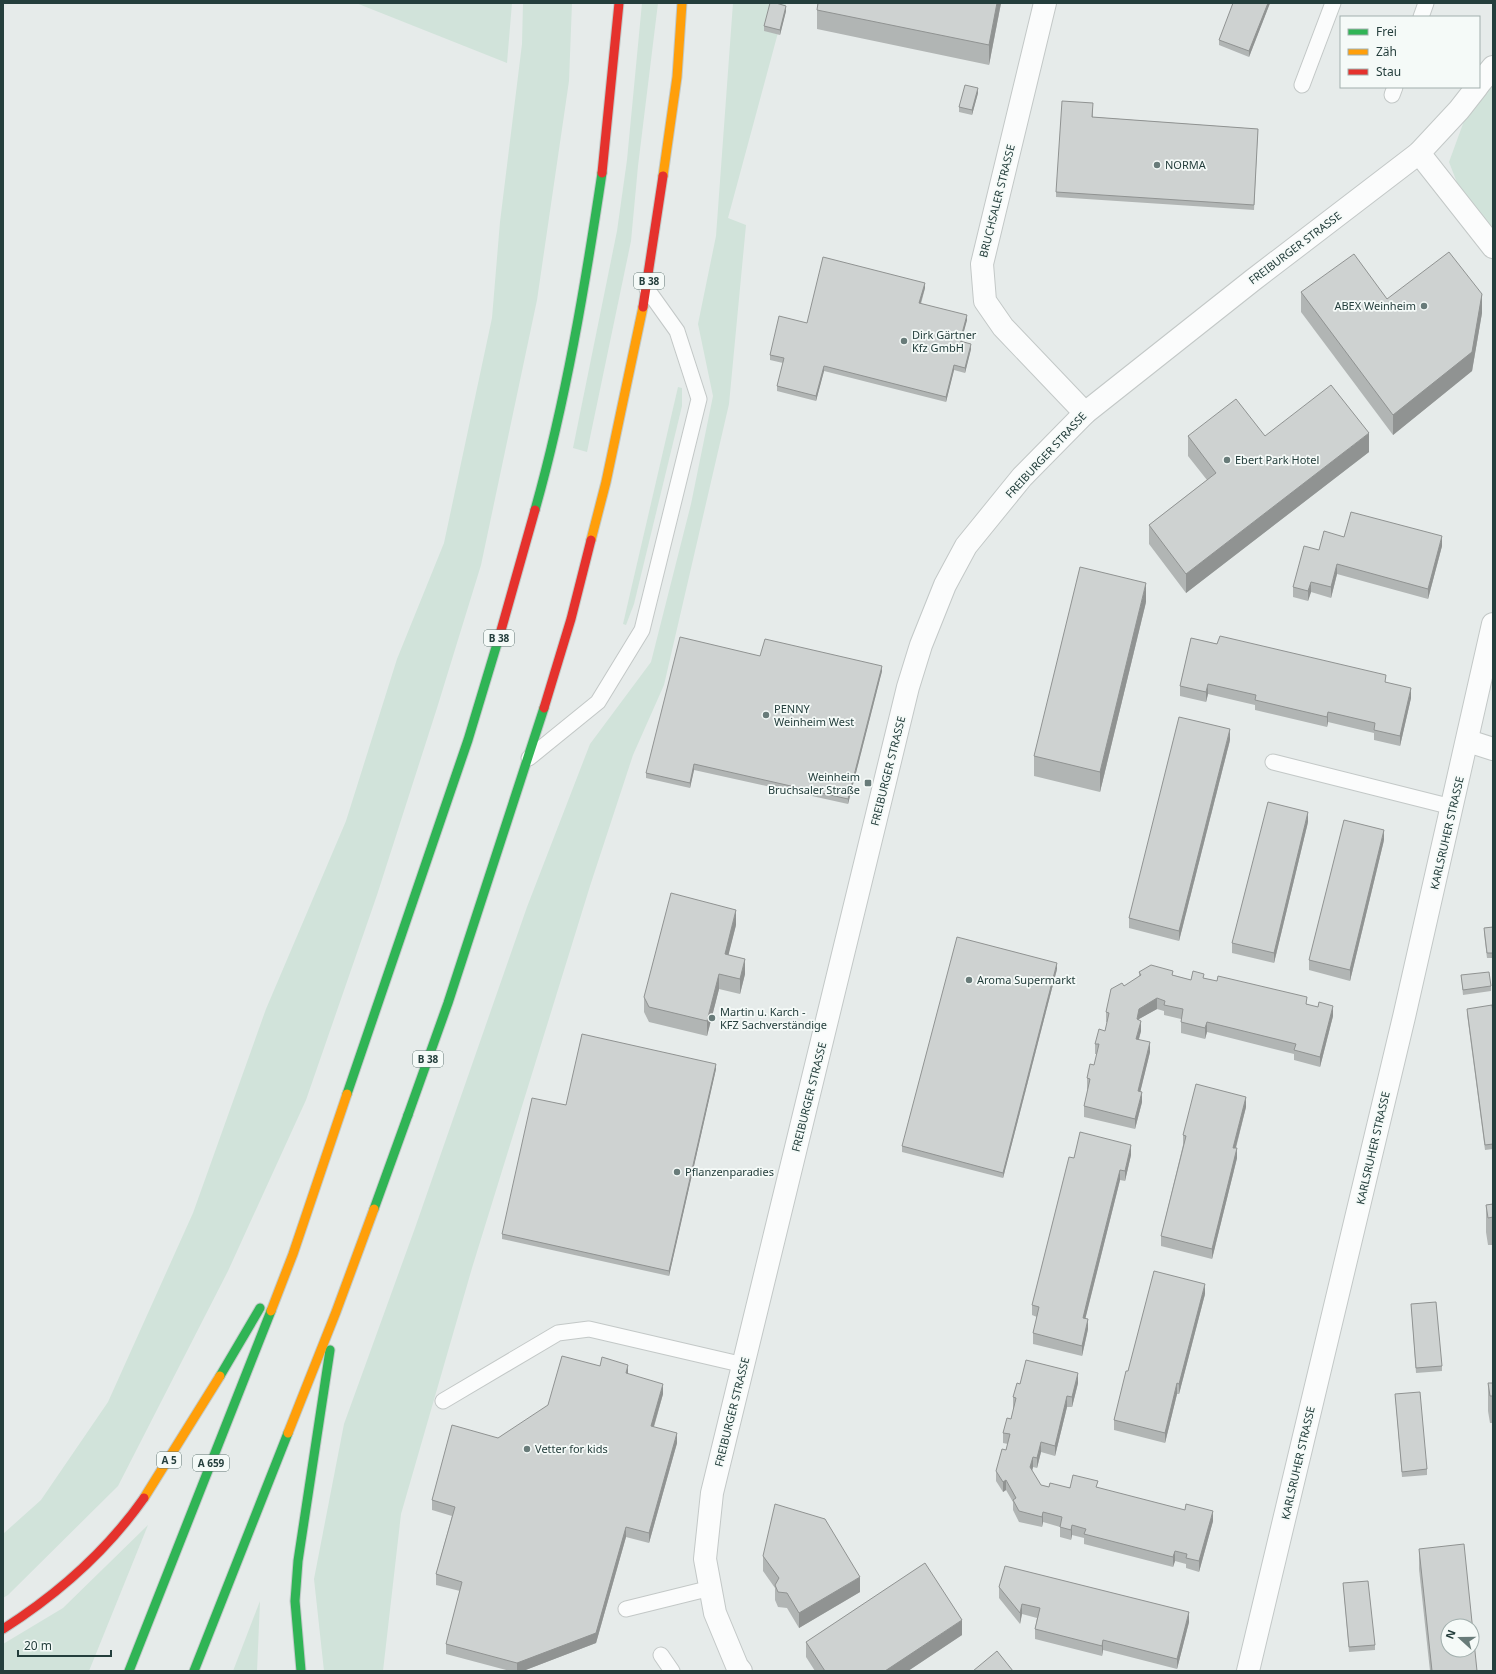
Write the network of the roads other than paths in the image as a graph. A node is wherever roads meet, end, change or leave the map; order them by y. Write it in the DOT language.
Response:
graph roads {
  1 [pos="619,3"];
  2 [pos="682,3"];
  3 [pos="1045,3"];
  4 [pos="1333,3"];
  5 [pos="1426,3"];
  6 [pos="1421,16"];
  7 [pos="1493,67"];
  8 [pos="1480,83"];
  9 [pos="1302,85"];
  10 [pos="1476,88"];
  11 [pos="1419,153"];
  12 [pos="1493,247"];
  13 [pos="647,290"];
  14 [pos="1085,413"];
  15 [pos="1493,624"];
  16 [pos="1468,741"];
  17 [pos="1493,749"];
  18 [pos="529,758"];
  19 [pos="1273,762"];
  20 [pos="1452,807"];
  21 [pos="347,1094"];
  22 [pos="293,1254"];
  23 [pos="336,1312"];
  24 [pos="744,1365"];
  25 [pos="444,1401"];
  26 [pos="711,1588"];
  27 [pos="626,1609"];
  28 [pos="3,1629"];
  29 [pos="660,1655"];
  30 [pos="736,1669"];
  31 [pos="129,1671"];
  32 [pos="194,1671"];
  33 [pos="301,1671"];
  34 [pos="672,1671"];
  35 [pos="1248,1671"];
  1 -- 21 [label="main road, B 38"];
  2 -- 13 [label="main road, B 38"];
  3 -- 14 [label="street, BRUCHSALER STRASSE"];
  4 -- 9 [label="lane"];
  5 -- 6 [label="lane"];
  7 -- 8 [label="street"];
  10 -- 11 [label="street, FREIBURGER STRASSE"];
  11 -- 12 [label="street"];
  11 -- 14 [label="street, FREIBURGER STRASSE"];
  13 -- 18 [label="main road, B 38"];
  13 -- 18 [label="lane"];
  14 -- 24 [label="street, FREIBURGER STRASSE"];
  15 -- 16 [label="street, KARLSRUHER STRASSE"];
  16 -- 17 [label="street"];
  16 -- 20 [label="street, KARLSRUHER STRASSE"];
  18 -- 23 [label="main road, B 38"];
  19 -- 20 [label="lane"];
  20 -- 35 [label="street, KARLSRUHER STRASSE"];
  21 -- 22 [label="main road, A 659"];
  22 -- 28 [label="main road, A 5"];
  22 -- 31 [label="main road, A 659"];
  23 -- 32 [label="main road"];
  23 -- 33 [label="main road"];
  24 -- 25 [label="lane"];
  24 -- 26 [label="street, FREIBURGER STRASSE"];
  26 -- 27 [label="lane"];
  26 -- 30 [label="street, FREIBURGER STRASSE"];
  29 -- 34 [label="lane"];
}
